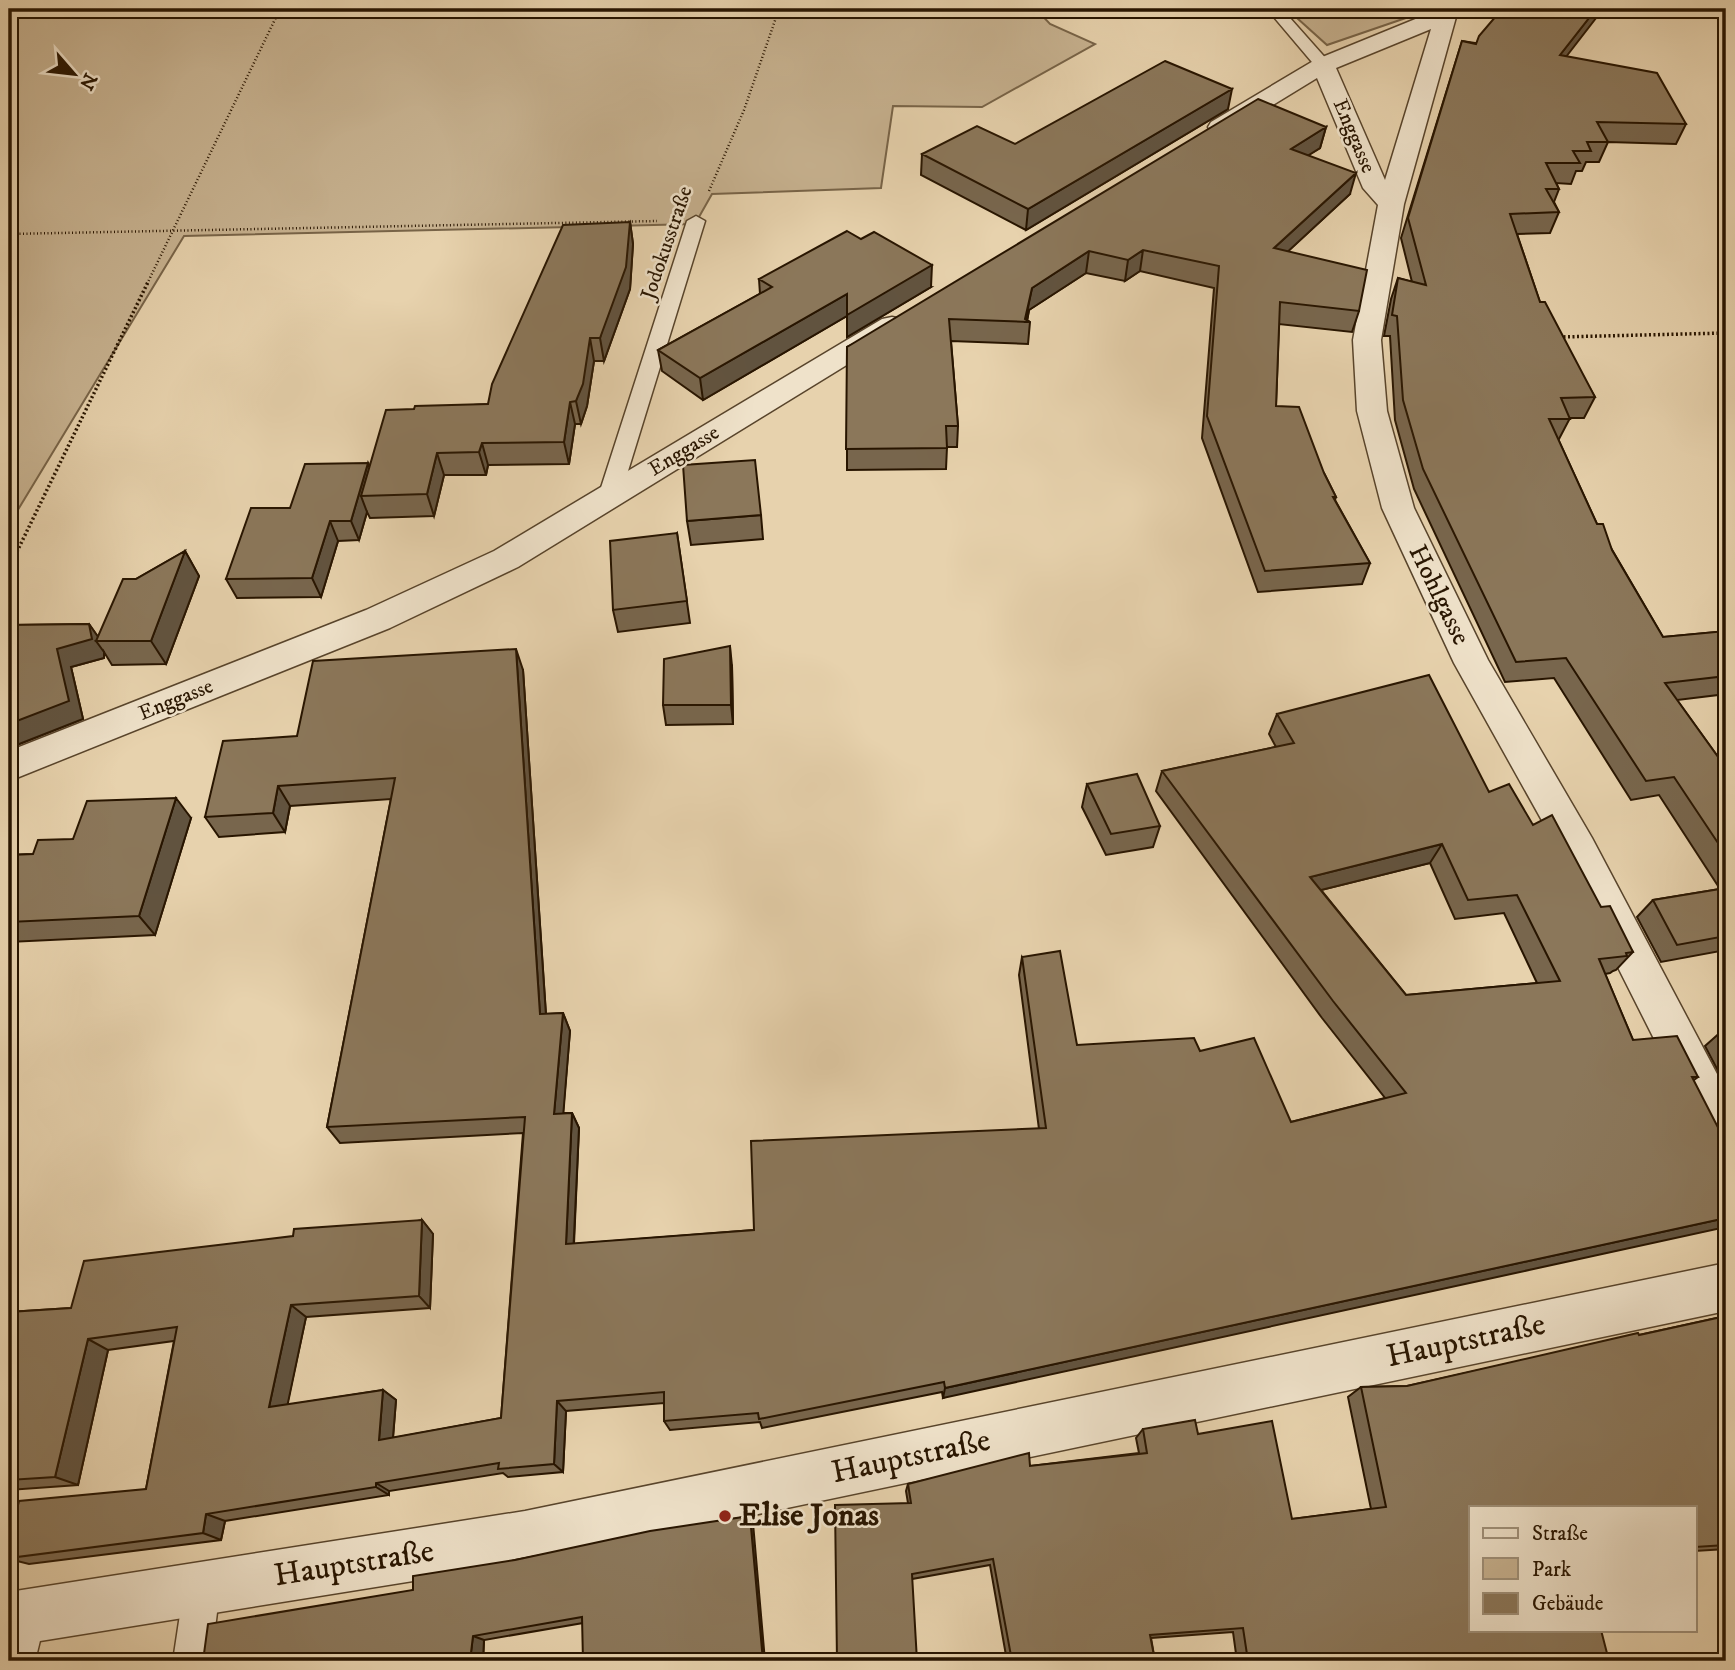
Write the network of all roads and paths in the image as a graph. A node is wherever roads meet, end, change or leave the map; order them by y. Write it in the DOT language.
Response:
graph roads {
  1 [pos="280,9"];
  2 [pos="779,9"];
  3 [pos="1274,9"];
  4 [pos="1449,12"];
  5 [pos="1323,65"];
  6 [pos="1192,144"];
  7 [pos="1391,204"];
  8 [pos="696,221"];
  9 [pos="173,230"];
  10 [pos="9,234"];
  11 [pos="918,310"];
  12 [pos="1726,333"];
  13 [pos="1556,337"];
  14 [pos="609,497"];
  15 [pos="9,568"];
  16 [pos="9,766"];
  17 [pos="1726,1135"];
  18 [pos="1726,1287"];
  19 [pos="202,1588"];
  20 [pos="17,1632"];
  21 [pos="192,1661"];
  1 -- 9 [label="path"];
  2 -- 8 [label="path, Jodokusstraße"];
  3 -- 5 [label="lane, Enggasse"];
  4 -- 5 [label="street, Enggasse"];
  4 -- 7 [label="street, Hohlgasse"];
  5 -- 6 [label="street, Enggasse"];
  5 -- 7 [label="street, Enggasse"];
  7 -- 17 [label="street, Hohlgasse"];
  8 -- 9 [label="path"];
  8 -- 14 [label="lane, Jodokusstraße"];
  9 -- 10 [label="path"];
  9 -- 15 [label="path"];
  11 -- 14 [label="street, Enggasse"];
  12 -- 13 [label="path"];
  14 -- 16 [label="street, Enggasse"];
  18 -- 19 [label="street, Hauptstraße"];
  19 -- 20 [label="street, Hauptstraße"];
  19 -- 21 [label="lane"];
}
